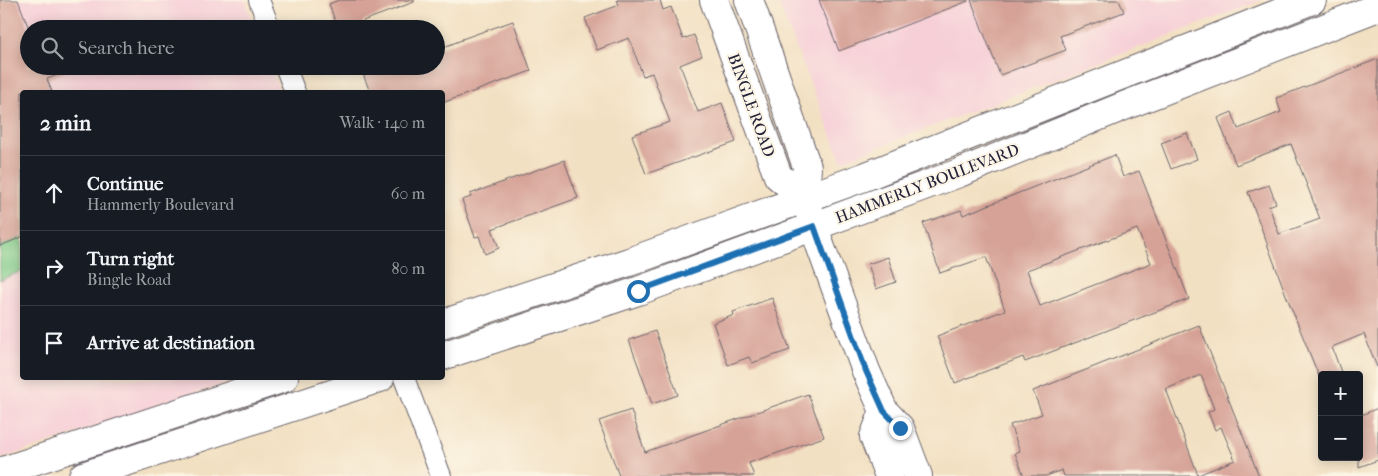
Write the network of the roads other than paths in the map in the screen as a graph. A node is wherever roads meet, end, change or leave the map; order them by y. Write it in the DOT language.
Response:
graph roads {
  1 [pos="260,0"];
  2 [pos="714,0"];
  3 [pos="749,0"];
  4 [pos="1312,0"];
  5 [pos="1378,8"];
  6 [pos="267,20"];
  7 [pos="1170,56"];
  8 [pos="288,75"];
  9 [pos="1182,83"];
  10 [pos="294,90"];
  11 [pos="805,198"];
  12 [pos="814,226"];
  13 [pos="445,323"];
  14 [pos="445,355"];
  15 [pos="278,380"];
  16 [pos="374,380"];
  17 [pos="405,380"];
  18 [pos="884,411"];
  19 [pos="13,472"];
  20 [pos="84,476"];
  21 [pos="441,476"];
  22 [pos="889,476"];
  23 [pos="918,476"];
  1 -- 6 [label="street"];
  2 -- 11 [label="main road, BINGLE ROAD"];
  3 -- 11 [label="main road, BINGLE ROAD"];
  4 -- 7 [label="main road, HAMMERLY BOULEVARD"];
  5 -- 9 [label="main road, HAMMERLY BOULEVARD"];
  7 -- 9 [label="main road"];
  7 -- 11 [label="main road, HAMMERLY BOULEVARD"];
  8 -- 10 [label="street"];
  9 -- 12 [label="main road, HAMMERLY BOULEVARD"];
  11 -- 12 [label="main road, BINGLE ROAD"];
  11 -- 13 [label="main road, HAMMERLY BOULEVARD"];
  12 -- 14 [label="main road, HAMMERLY BOULEVARD"];
  12 -- 18 [label="main road, BINGLE ROAD"];
  15 -- 19 [label="main road"];
  16 -- 20 [label="main road"];
  17 -- 21 [label="street"];
  18 -- 22 [label="main road"];
  18 -- 23 [label="main road, BINGLE ROAD"];
}
